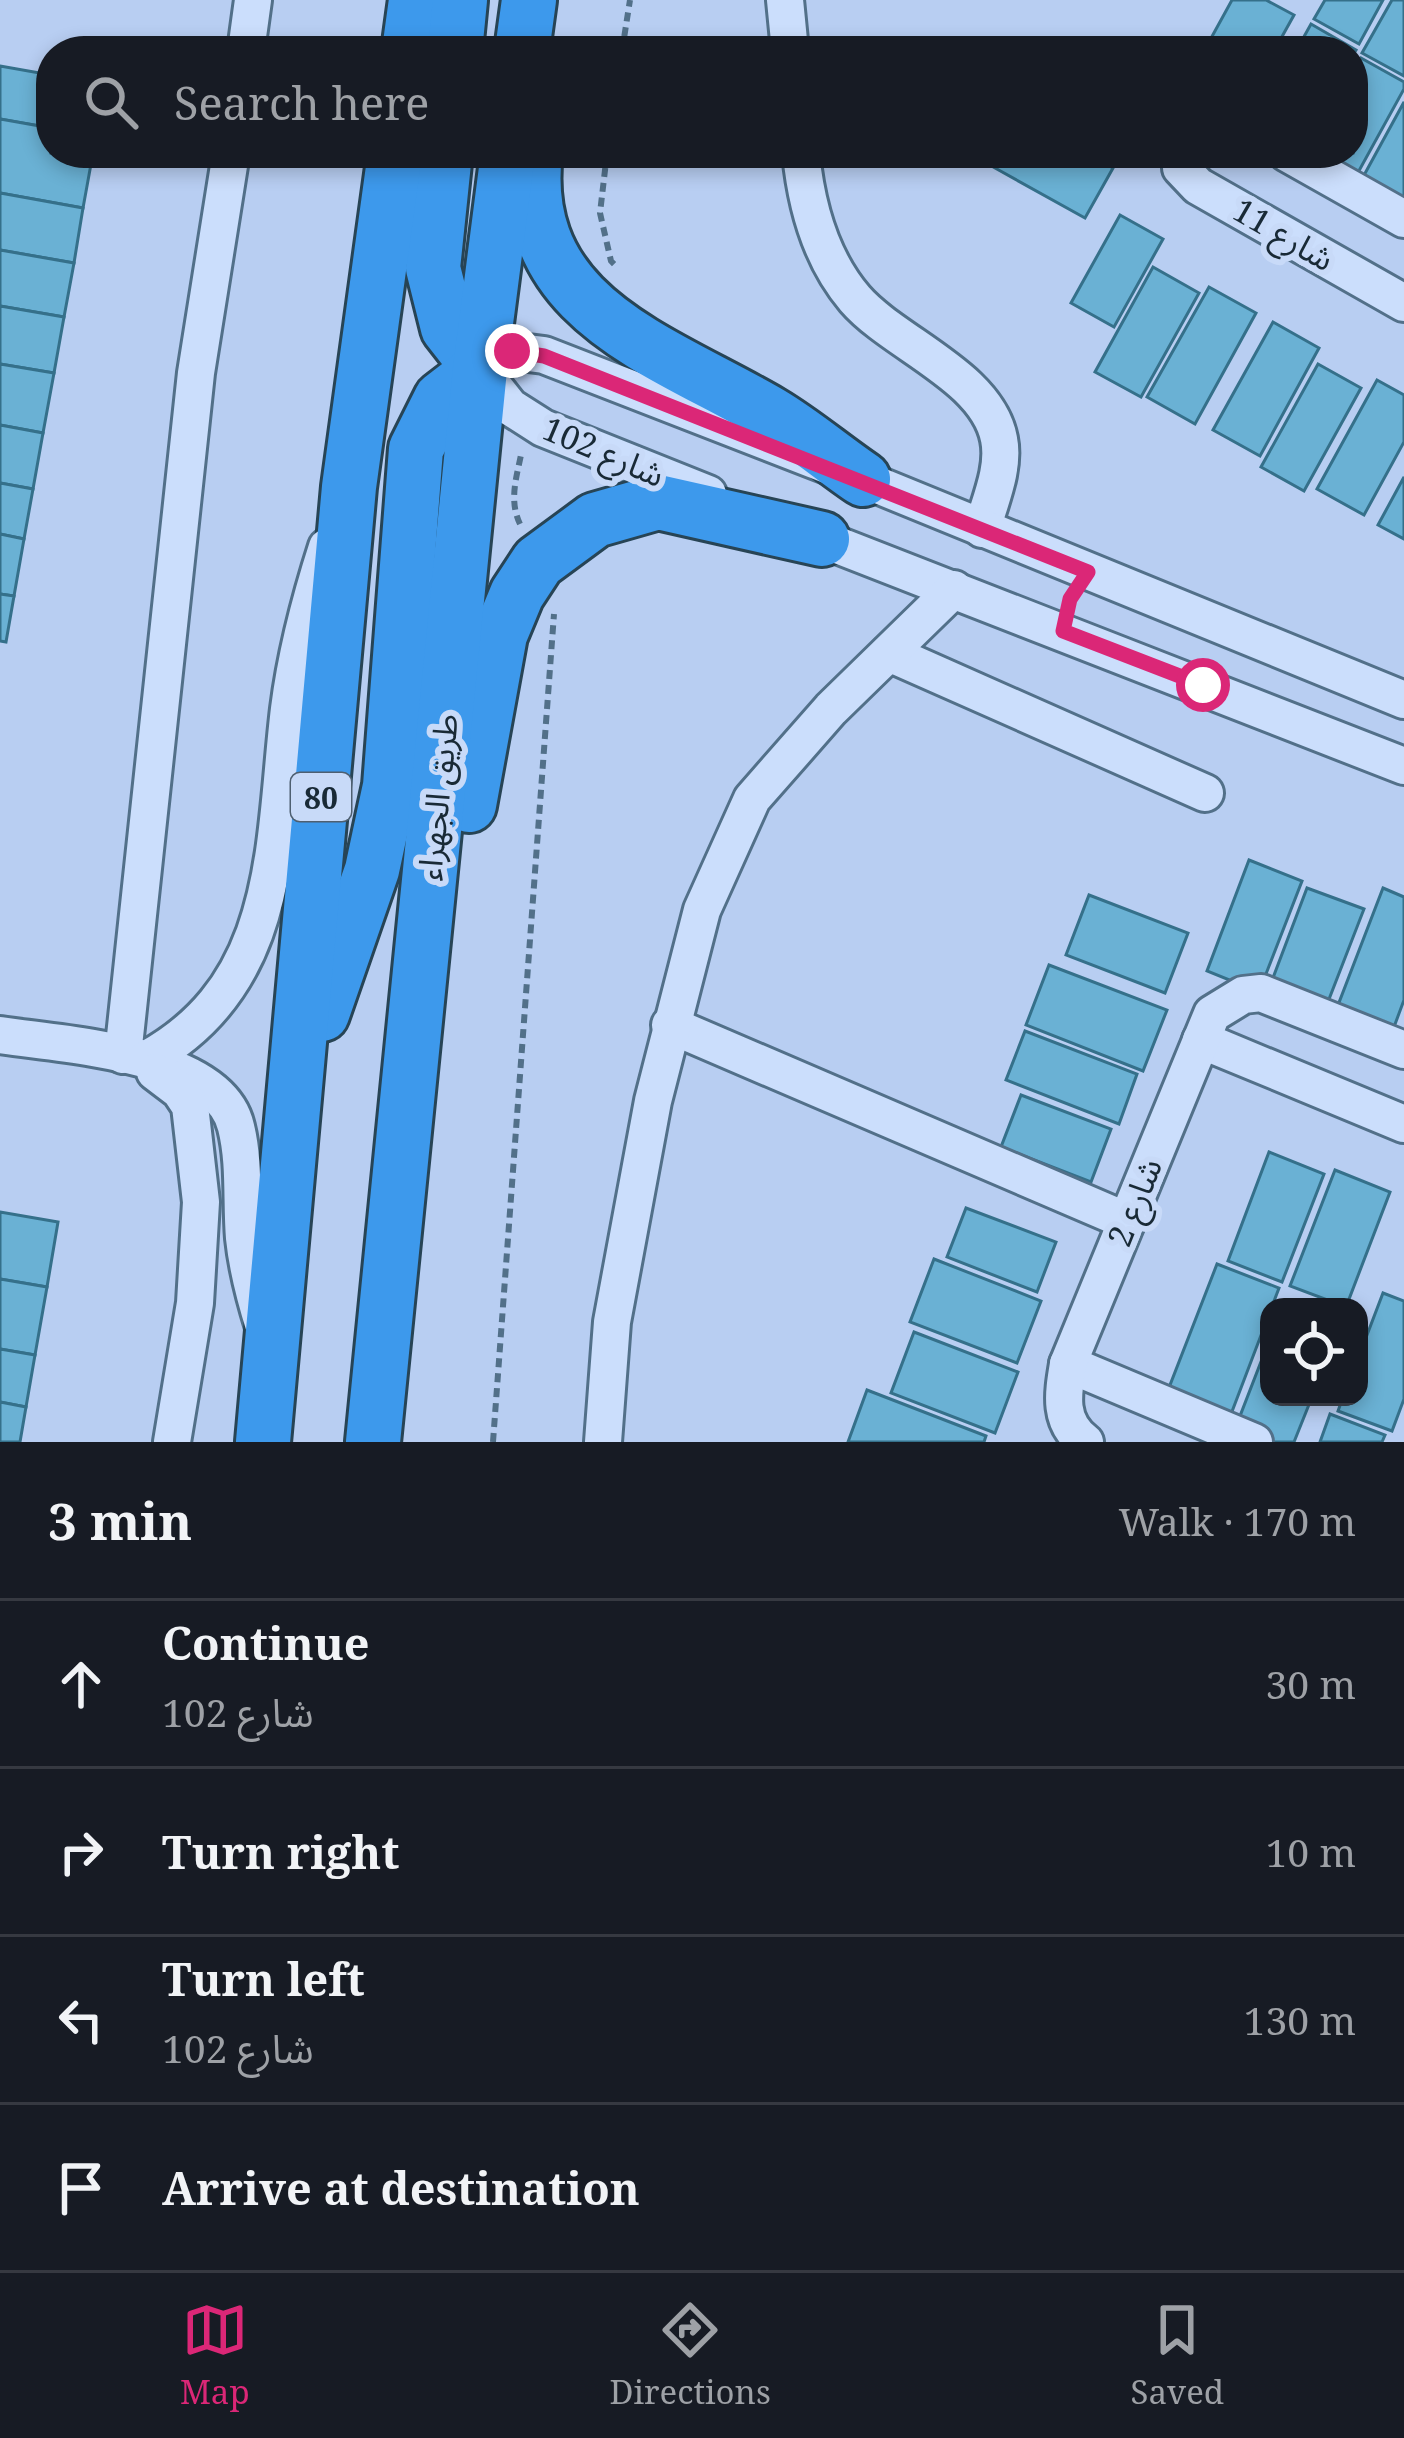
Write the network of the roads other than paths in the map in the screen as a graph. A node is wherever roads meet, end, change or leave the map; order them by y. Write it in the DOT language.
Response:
graph roads {
  1 [pos="253,0"];
  2 [pos="416,0"];
  3 [pos="460,0"];
  4 [pos="529,0"];
  5 [pos="553,0"];
  6 [pos="784,0"];
  7 [pos="248,36"];
  8 [pos="411,36"];
  9 [pos="456,36"];
  10 [pos="524,36"];
  11 [pos="549,36"];
  12 [pos="788,36"];
  13 [pos="229,168"];
  14 [pos="393,168"];
  15 [pos="443,168"];
  16 [pos="506,168"];
  17 [pos="533,168"];
  18 [pos="803,168"];
  19 [pos="1181,168"];
  20 [pos="1314,168"];
  21 [pos="1404,219"];
  22 [pos="1404,303"];
  23 [pos="479,369"];
  24 [pos="862,479"];
  25 [pos="349,487"];
  26 [pos="982,529"];
  27 [pos="822,539"];
  28 [pos="1088,572"];
  29 [pos="953,590"];
  30 [pos="1063,631"];
  31 [pos="889,653"];
  32 [pos="1404,700"];
  33 [pos="1404,766"];
  34 [pos="1205,793"];
  35 [pos="670,1025"];
  36 [pos="0,1035"];
  37 [pos="1201,1040"];
  38 [pos="1404,1050"];
  39 [pos="135,1057"];
  40 [pos="294,1095"];
  41 [pos="1404,1124"];
  42 [pos="1126,1221"];
  43 [pos="395,1227"];
  44 [pos="272,1351"];
  45 [pos="1068,1364"];
  46 [pos="172,1442"];
  47 [pos="263,1442"];
  48 [pos="373,1442"];
  49 [pos="603,1442"];
  50 [pos="1085,1442"];
  51 [pos="1254,1442"];
  1 -- 7 [label="street"];
  2 -- 8 [label="highway"];
  3 -- 9 [label="highway"];
  4 -- 10 [label="highway"];
  5 -- 11 [label="highway"];
  6 -- 12 [label="street"];
  13 -- 39 [label="street"];
  14 -- 25 [label="highway, 80"];
  15 -- 23 [label="highway"];
  16 -- 23 [label="highway, طريق الجهراء"];
  17 -- 24 [label="highway"];
  18 -- 26 [label="street"];
  19 -- 22 [label="street, شارع 11"];
  20 -- 21 [label="street"];
  23 -- 24 [label="street, شارع 102"];
  23 -- 27 [label="street, شارع 102"];
  23 -- 40 [label="highway"];
  23 -- 43 [label="highway, طريق الجهراء"];
  24 -- 26 [label="street, شارع 102"];
  25 -- 39 [label="street"];
  25 -- 40 [label="highway, 80"];
  26 -- 28 [label="street, شارع 102"];
  27 -- 29 [label="street, شارع 102"];
  27 -- 43 [label="highway"];
  28 -- 30 [label="street"];
  28 -- 32 [label="street, شارع 102"];
  29 -- 30 [label="street, شارع 102"];
  29 -- 31 [label="street"];
  30 -- 33 [label="street, شارع 102"];
  31 -- 34 [label="street"];
  31 -- 35 [label="street"];
  35 -- 42 [label="street"];
  35 -- 49 [label="street"];
  36 -- 39 [label="street"];
  37 -- 38 [label="street, شارع 2"];
  37 -- 41 [label="street"];
  37 -- 42 [label="street, شارع 2"];
  39 -- 44 [label="street"];
  39 -- 46 [label="street"];
  40 -- 44 [label="highway, 80"];
  42 -- 45 [label="street, شارع 2"];
  43 -- 48 [label="highway, طريق الجهراء"];
  44 -- 47 [label="highway, 80"];
  45 -- 50 [label="street, شارع 2"];
  45 -- 51 [label="street"];
}
